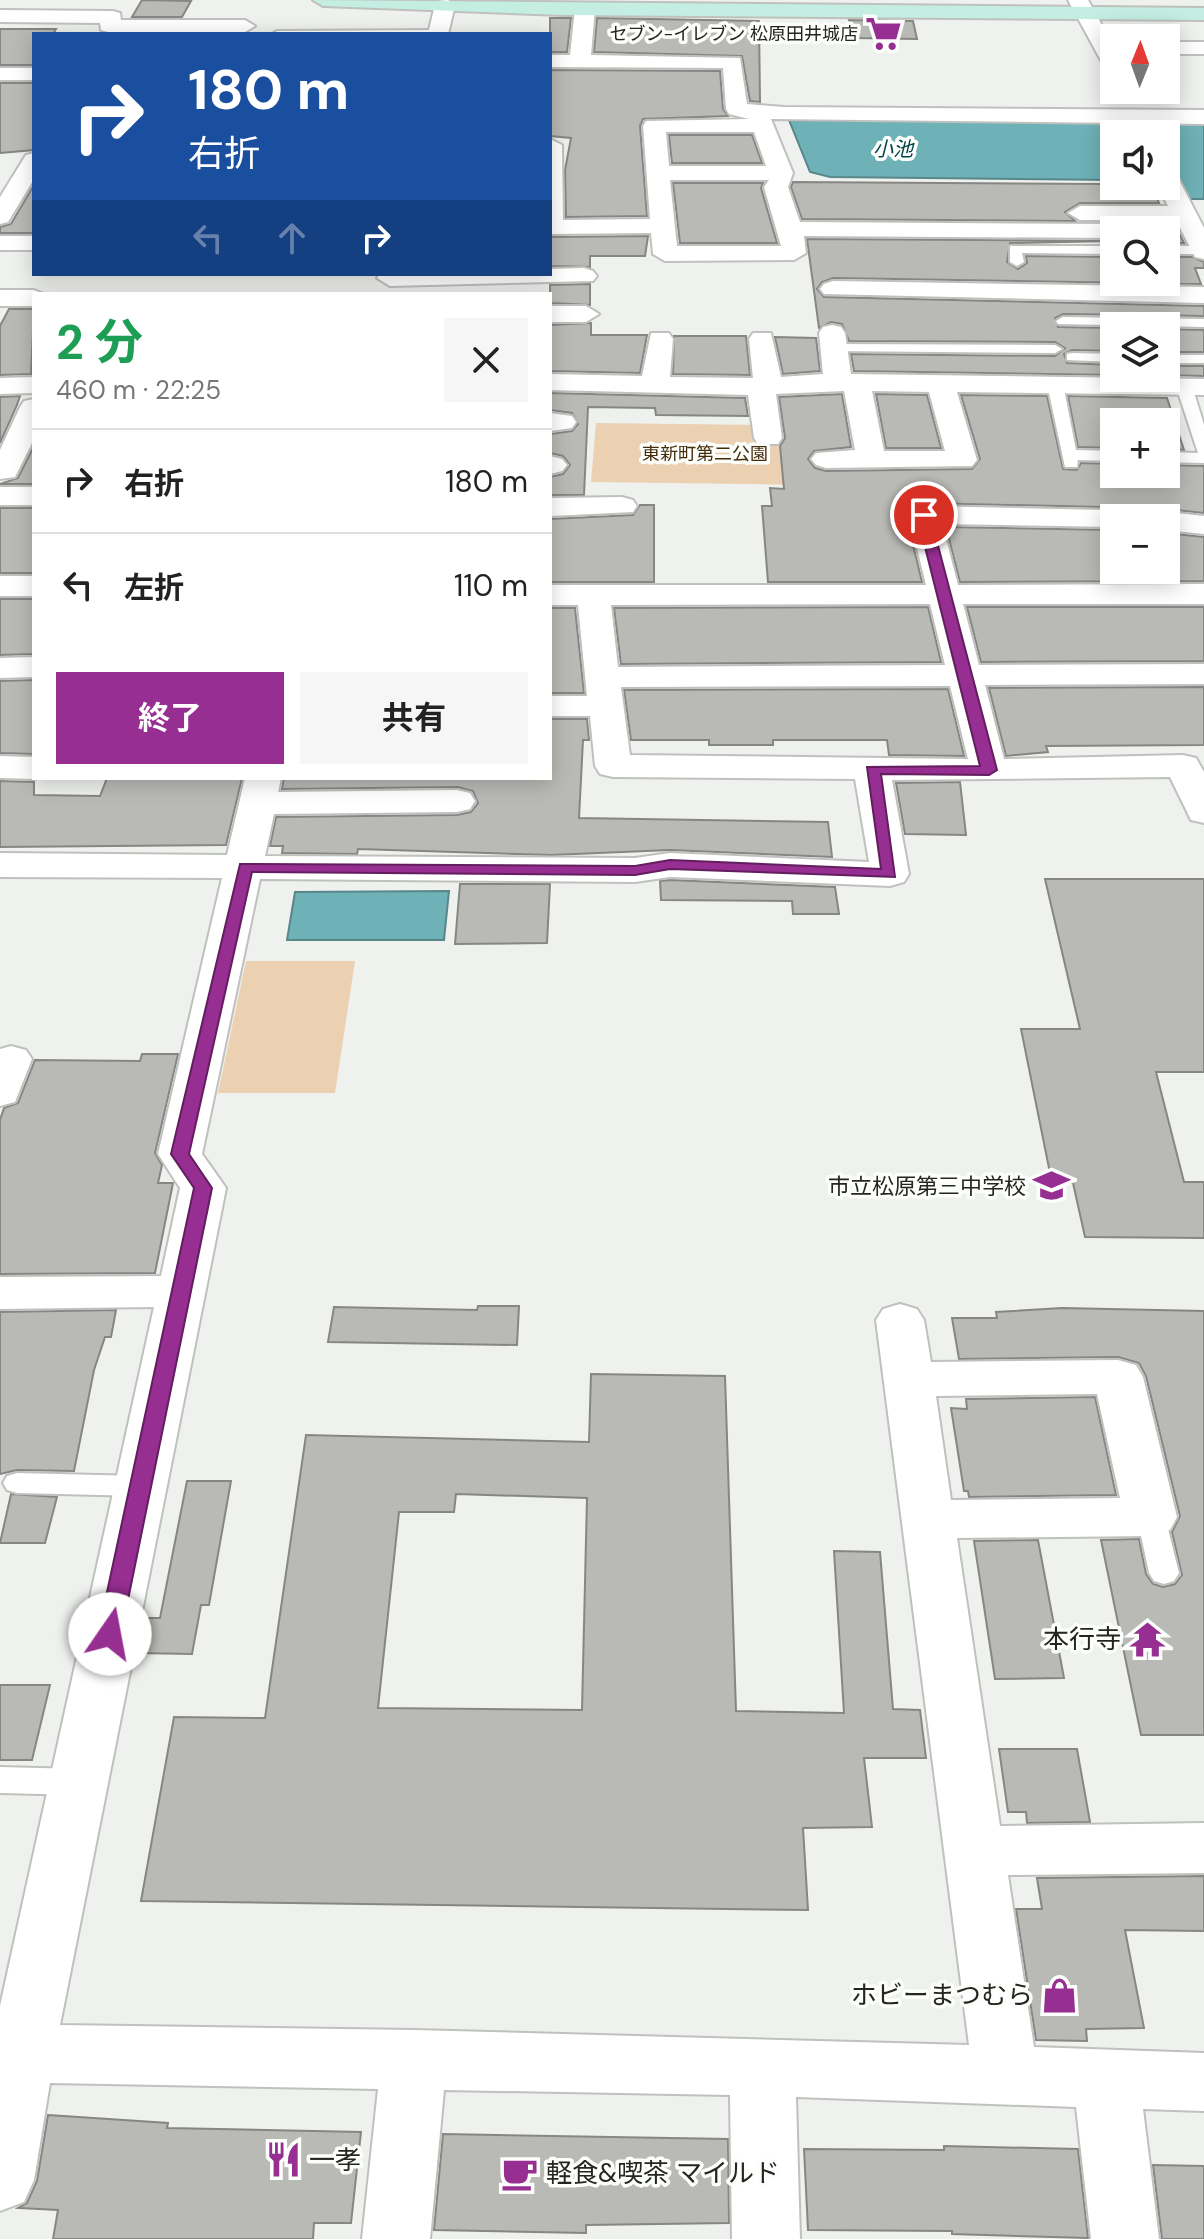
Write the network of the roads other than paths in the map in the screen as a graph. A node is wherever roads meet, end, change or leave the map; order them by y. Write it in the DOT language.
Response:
graph roads {
  1 [pos="323,0"];
  2 [pos="445,5"];
  3 [pos="1082,6"];
  4 [pos="585,9"];
  5 [pos="1204,14"];
  6 [pos="0,16"];
  7 [pos="112,19"];
  8 [pos="245,26"];
  9 [pos="278,28"];
  10 [pos="332,32"];
  11 [pos="438,32"];
  12 [pos="1100,37"];
  13 [pos="1180,48"];
  14 [pos="1204,48"];
  15 [pos="552,61"];
  16 [pos="593,68"];
  17 [pos="0,74"];
  18 [pos="32,74"];
  19 [pos="1204,117"];
  20 [pos="759,118"];
  21 [pos="1180,120"];
  22 [pos="1100,124"];
  23 [pos="557,138"];
  24 [pos="32,163"];
  25 [pos="658,173"];
  26 [pos="781,173"];
  27 [pos="780,200"];
  28 [pos="1178,200"];
  29 [pos="811,201"];
  30 [pos="963,201"];
  31 [pos="552,206"];
  32 [pos="32,211"];
  33 [pos="1070,213"];
  34 [pos="2,214"];
  35 [pos="663,226"];
  36 [pos="791,229"];
  37 [pos="972,230"];
  38 [pos="1100,231"];
  39 [pos="552,233"];
  40 [pos="552,234"];
  41 [pos="1197,236"];
  42 [pos="0,243"];
  43 [pos="32,243"];
  44 [pos="597,246"];
  45 [pos="1100,250"];
  46 [pos="1017,262"];
  47 [pos="584,276"];
  48 [pos="389,282"];
  49 [pos="833,289"];
  50 [pos="1204,295"];
  51 [pos="0,298"];
  52 [pos="32,298"];
  53 [pos="552,314"];
  54 [pos="586,314"];
  55 [pos="1063,321"];
  56 [pos="1204,323"];
  57 [pos="660,339"];
  58 [pos="762,339"];
  59 [pos="833,341"];
  60 [pos="1055,349"];
  61 [pos="1072,357"];
  62 [pos="1100,358"];
  63 [pos="1180,359"];
  64 [pos="1204,359"];
  65 [pos="552,382"];
  66 [pos="847,382"];
  67 [pos="940,382"];
  68 [pos="655,384"];
  69 [pos="1055,384"];
  70 [pos="32,385"];
  71 [pos="0,386"];
  72 [pos="764,386"];
  73 [pos="1194,386"];
  74 [pos="32,417"];
  75 [pos="768,438"];
  76 [pos="1204,450"];
  77 [pos="1100,457"];
  78 [pos="1180,457"];
  79 [pos="1204,458"];
  80 [pos="826,459"];
  81 [pos="871,459"];
  82 [pos="2,483"];
  83 [pos="32,495"];
  84 [pos="622,506"];
  85 [pos="552,507"];
  86 [pos="1100,518"];
  87 [pos="1180,522"];
  88 [pos="1204,525"];
  89 [pos="0,586"];
  90 [pos="32,586"];
  91 [pos="593,594"];
  92 [pos="943,594"];
  93 [pos="1204,594"];
  94 [pos="552,595"];
  95 [pos="32,667"];
  96 [pos="0,668"];
  97 [pos="1204,674"];
  98 [pos="964,675"];
  99 [pos="604,692"];
  100 [pos="552,705"];
  101 [pos="0,767"];
  102 [pos="32,768"];
  103 [pos="872,770"];
  104 [pos="989,770"];
  105 [pos="260,790"];
  106 [pos="457,801"];
  107 [pos="1204,812"];
  108 [pos="0,865"];
  109 [pos="246,867"];
  110 [pos="182,1291"];
  111 [pos="0,1293"];
  112 [pos="900,1320"];
  113 [pos="907,1379"];
  114 [pos="17,1483"];
  115 [pos="140,1486"];
  116 [pos="1151,1517"];
  117 [pos="927,1519"];
  118 [pos="1164,1573"];
  119 [pos="0,1780"];
  120 [pos="79,1782"];
  121 [pos="1204,1848"];
  122 [pos="974,1851"];
  123 [pos="11,2053"];
  124 [pos="414,2059"];
  125 [pos="762,2067"];
  126 [pos="1005,2074"];
  127 [pos="1106,2078"];
  128 [pos="1204,2082"];
  129 [pos="0,2180"];
  130 [pos="396,2239"];
  131 [pos="766,2239"];
  132 [pos="1125,2239"];
  1 -- 2 [label="main road"];
  2 -- 4 [label="main road"];
  2 -- 11 [label="street"];
  3 -- 4 [label="main road"];
  3 -- 5 [label="main road"];
  3 -- 12 [label="street"];
  4 -- 16 [label="street"];
  6 -- 7 [label="street"];
  7 -- 8 [label="street"];
  9 -- 10 [label="lane"];
  13 -- 14 [label="street"];
  15 -- 16 [label="street"];
  16 -- 20 [label="street"];
  17 -- 18 [label="street"];
  19 -- 21 [label="street"];
  20 -- 22 [label="street"];
  20 -- 25 [label="street"];
  20 -- 26 [label="street"];
  23 -- 31 [label="street"];
  24 -- 34 [label="street"];
  25 -- 26 [label="street"];
  25 -- 35 [label="street"];
  26 -- 27 [label="street"];
  27 -- 29 [label="street"];
  27 -- 36 [label="street"];
  28 -- 41 [label="street"];
  30 -- 37 [label="street"];
  32 -- 34 [label="street"];
  33 -- 41 [label="street"];
  35 -- 36 [label="street"];
  35 -- 39 [label="street"];
  36 -- 37 [label="street"];
  37 -- 38 [label="street"];
  40 -- 44 [label="street"];
  42 -- 43 [label="street"];
  45 -- 46 [label="lane"];
  47 -- 48 [label="street"];
  49 -- 50 [label="street"];
  51 -- 52 [label="street"];
  53 -- 54 [label="street"];
  55 -- 56 [label="lane"];
  57 -- 68 [label="street"];
  58 -- 72 [label="street"];
  59 -- 60 [label="lane"];
  59 -- 66 [label="street"];
  61 -- 62 [label="lane"];
  63 -- 64 [label="lane"];
  65 -- 68 [label="street"];
  66 -- 67 [label="street"];
  66 -- 72 [label="street"];
  66 -- 81 [label="street"];
  67 -- 69 [label="street"];
  67 -- 81 [label="street"];
  68 -- 72 [label="street"];
  69 -- 73 [label="street"];
  69 -- 77 [label="lane"];
  70 -- 71 [label="street"];
  72 -- 75 [label="street"];
  73 -- 76 [label="lane"];
  74 -- 82 [label="street"];
  78 -- 79 [label="lane"];
  80 -- 81 [label="street"];
  82 -- 83 [label="street"];
  84 -- 85 [label="street"];
  86 -- 92 [label="street"];
  87 -- 88 [label="street"];
  89 -- 90 [label="street"];
  91 -- 92 [label="street"];
  91 -- 94 [label="street"];
  91 -- 99 [label="street"];
  92 -- 93 [label="street"];
  92 -- 98 [label="street"];
  95 -- 96 [label="street"];
  97 -- 98 [label="street"];
  98 -- 99 [label="street"];
  98 -- 104 [label="street"];
  99 -- 100 [label="street"];
  99 -- 103 [label="street"];
  101 -- 102 [label="street"];
  103 -- 104 [label="street"];
  103 -- 109 [label="street"];
  104 -- 107 [label="street"];
  105 -- 106 [label="street"];
  105 -- 109 [label="street"];
  108 -- 109 [label="street"];
  109 -- 110 [label="street"];
  110 -- 111 [label="street"];
  110 -- 115 [label="street"];
  112 -- 113 [label="street"];
  113 -- 116 [label="street"];
  113 -- 117 [label="street"];
  114 -- 115 [label="lane"];
  115 -- 120 [label="street"];
  116 -- 117 [label="street"];
  116 -- 118 [label="lane"];
  117 -- 122 [label="street"];
  119 -- 120 [label="lane"];
  120 -- 123 [label="street"];
  121 -- 122 [label="street"];
  122 -- 126 [label="street"];
  123 -- 124 [label="street"];
  123 -- 129 [label="street"];
  124 -- 125 [label="street"];
  124 -- 130 [label="street"];
  125 -- 126 [label="street"];
  125 -- 131 [label="street"];
  126 -- 127 [label="street"];
  127 -- 128 [label="street"];
  127 -- 132 [label="street"];
}
